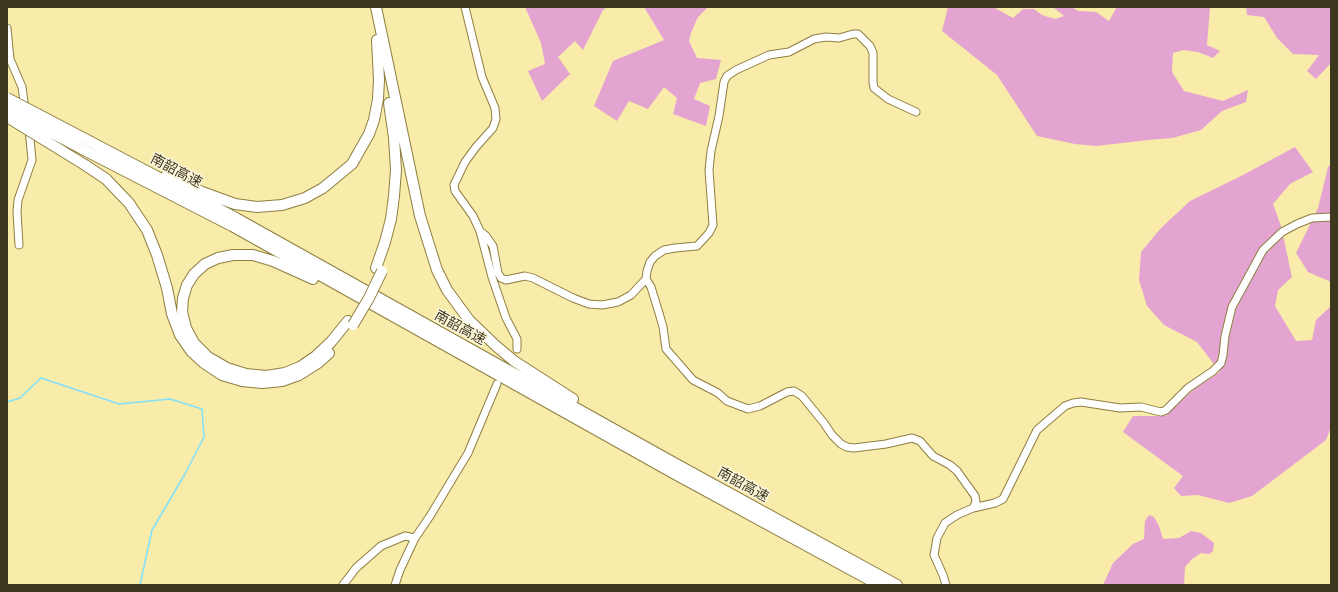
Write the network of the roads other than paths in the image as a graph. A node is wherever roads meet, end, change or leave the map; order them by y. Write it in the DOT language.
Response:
graph roads {
  1 [pos="371,7"];
  2 [pos="376,7"];
  3 [pos="466,7"];
  4 [pos="7,28"];
  5 [pos="376,30"];
  6 [pos="7,98"];
  7 [pos="7,110"];
  8 [pos="916,112"];
  9 [pos="398,115"];
  10 [pos="7,117"];
  11 [pos="90,143"];
  12 [pos="1331,217"];
  13 [pos="480,231"];
  14 [pos="19,245"];
  15 [pos="379,270"];
  16 [pos="646,279"];
  17 [pos="350,323"];
  18 [pos="516,349"];
  19 [pos="474,361"];
  20 [pos="497,384"];
  21 [pos="678,465"];
  22 [pos="973,508"];
  23 [pos="415,538"];
  24 [pos="344,585"];
  25 [pos="395,585"];
  26 [pos="879,585"];
  27 [pos="897,585"];
  28 [pos="946,585"];
  1 -- 5 [label="highway"];
  2 -- 9 [label="highway"];
  3 -- 13 [label="street"];
  4 -- 14 [label="street"];
  5 -- 11 [label="highway"];
  5 -- 15 [label="highway"];
  6 -- 11 [label="highway, bridge"];
  7 -- 11 [label="highway, 南韶高速, bridge"];
  8 -- 16 [label="street"];
  9 -- 15 [label="highway"];
  9 -- 21 [label="highway"];
  10 -- 17 [label="highway, bridge"];
  11 -- 19 [label="highway, 南韶高速"];
  11 -- 21 [label="highway, 南韶高速"];
  12 -- 22 [label="street"];
  13 -- 16 [label="street"];
  13 -- 18 [label="street"];
  15 -- 17 [label="highway"];
  16 -- 22 [label="street"];
  17 -- 19 [label="highway"];
  19 -- 26 [label="highway, 南韶高速"];
  20 -- 23 [label="street"];
  21 -- 27 [label="highway, 南韶高速"];
  22 -- 28 [label="street"];
  23 -- 24 [label="street"];
  23 -- 25 [label="street"];
}
